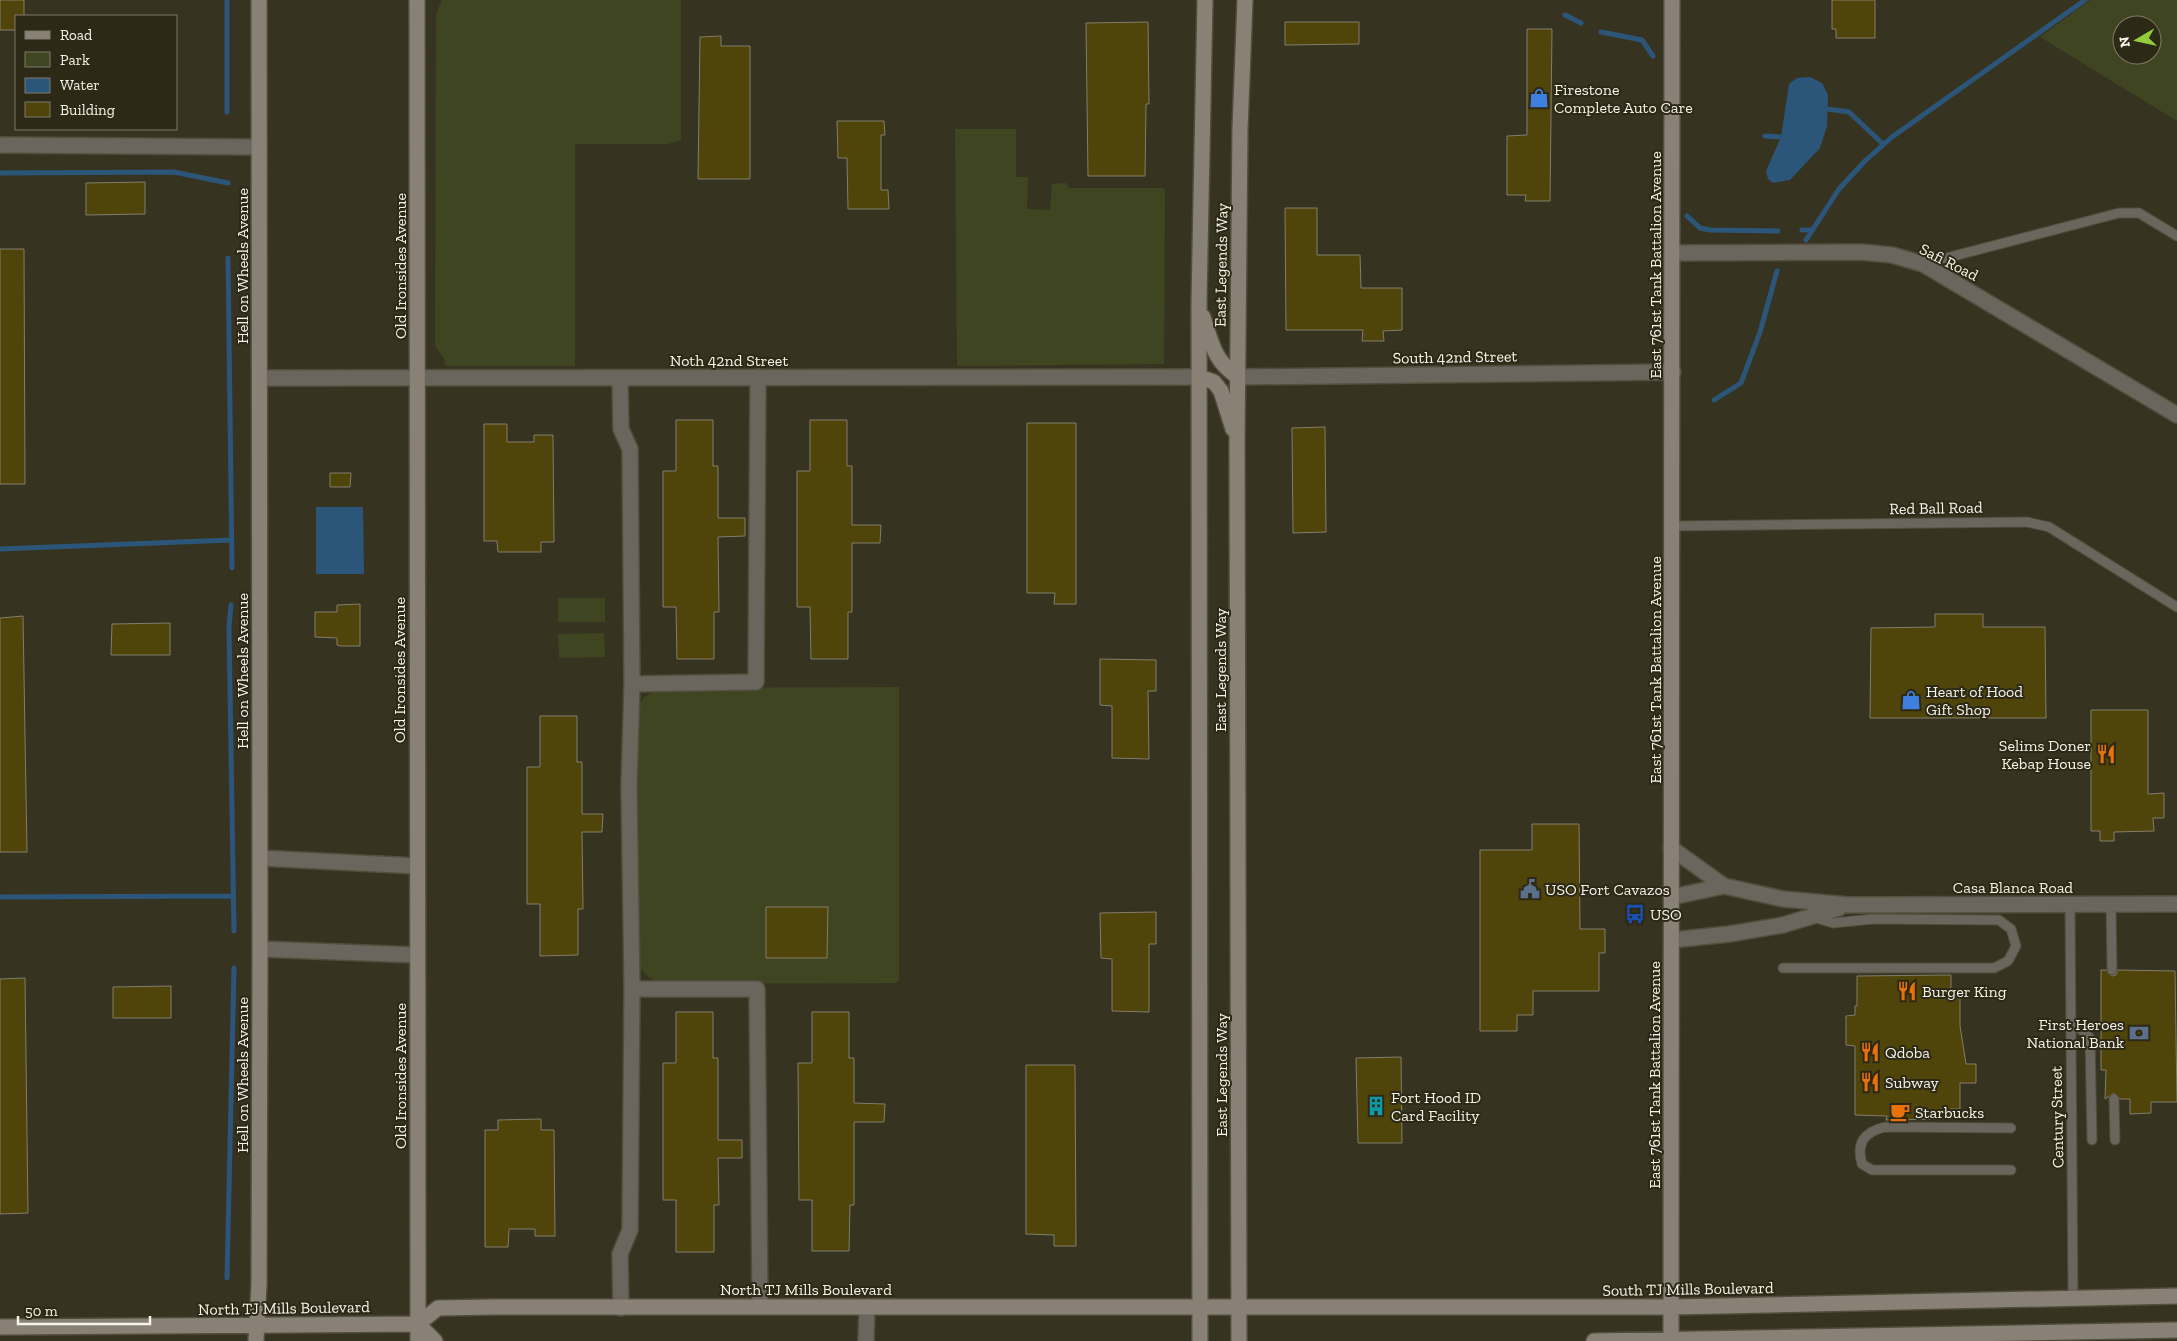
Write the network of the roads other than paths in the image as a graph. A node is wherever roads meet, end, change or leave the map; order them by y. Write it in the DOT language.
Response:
graph roads {
  1 [pos="259,0"];
  2 [pos="417,0"];
  3 [pos="1204,0"];
  4 [pos="1245,0"];
  5 [pos="1672,0"];
  6 [pos="0,145"];
  7 [pos="259,147"];
  8 [pos="2177,236"];
  9 [pos="1672,253"];
  10 [pos="1922,264"];
  11 [pos="1198,302"];
  12 [pos="1673,372"];
  13 [pos="758,377"];
  14 [pos="1200,377"];
  15 [pos="1238,377"];
  16 [pos="260,378"];
  17 [pos="418,378"];
  18 [pos="620,378"];
  19 [pos="2177,415"];
  20 [pos="1237,441"];
  21 [pos="1673,526"];
  22 [pos="2177,607"];
  23 [pos="632,684"];
  24 [pos="1671,848"];
  25 [pos="260,858"];
  26 [pos="417,866"];
  27 [pos="1724,886"];
  28 [pos="1672,897"];
  29 [pos="2111,904"];
  30 [pos="2177,904"];
  31 [pos="1849,905"];
  32 [pos="2070,905"];
  33 [pos="1811,916"];
  34 [pos="1672,940"];
  35 [pos="260,949"];
  36 [pos="417,955"];
  37 [pos="1783,968"];
  38 [pos="2112,970"];
  39 [pos="632,989"];
  40 [pos="2071,1020"];
  41 [pos="2114,1099"];
  42 [pos="2011,1128"];
  43 [pos="2092,1140"];
  44 [pos="2115,1140"];
  45 [pos="2011,1170"];
  46 [pos="2177,1296"];
  47 [pos="2073,1299"];
  48 [pos="760,1306"];
  49 [pos="866,1307"];
  50 [pos="1672,1307"];
  51 [pos="621,1308"];
  52 [pos="1200,1308"];
  53 [pos="1239,1308"];
  54 [pos="418,1324"];
  55 [pos="0,1327"];
  56 [pos="2177,1330"];
  57 [pos="257,1334"];
  58 [pos="2127,1336"];
  59 [pos="418,1341"];
  60 [pos="435,1341"];
  61 [pos="866,1341"];
  62 [pos="1200,1341"];
  63 [pos="1239,1341"];
  64 [pos="1594,1341"];
  65 [pos="1671,1341"];
  1 -- 7 [label="street, Hell on Wheels Avenue"];
  2 -- 17 [label="street, Old Ironsides Avenue"];
  3 -- 11 [label="street, East Legends Way"];
  4 -- 15 [label="street, East Legends Way"];
  5 -- 9 [label="street, East 761st Tank Battalion Avenue"];
  6 -- 7 [label="street"];
  7 -- 16 [label="street, Hell on Wheels Avenue"];
  8 -- 10 [label="lane"];
  9 -- 10 [label="street, Safi Road"];
  9 -- 12 [label="street, East 761st Tank Battalion Avenue"];
  10 -- 19 [label="street, Safi Road"];
  11 -- 14 [label="street, East Legends Way"];
  11 -- 15 [label="street"];
  12 -- 15 [label="street, South 42nd Street"];
  12 -- 21 [label="street, East 761st Tank Battalion Avenue"];
  13 -- 14 [label="street, Noth 42nd Street"];
  13 -- 18 [label="street, Noth 42nd Street"];
  13 -- 23 [label="street"];
  14 -- 20 [label="street"];
  14 -- 52 [label="street, East Legends Way"];
  15 -- 20 [label="street, East Legends Way"];
  16 -- 17 [label="street, Noth 42nd Street"];
  16 -- 25 [label="street, Hell on Wheels Avenue"];
  17 -- 18 [label="street, Noth 42nd Street"];
  17 -- 26 [label="street, Old Ironsides Avenue"];
  18 -- 23 [label="street"];
  20 -- 53 [label="street, East Legends Way"];
  21 -- 22 [label="lane, Red Ball Road"];
  21 -- 24 [label="street, East 761st Tank Battalion Avenue"];
  23 -- 39 [label="street"];
  24 -- 27 [label="street, Casa Blanca Road"];
  24 -- 28 [label="street, East 761st Tank Battalion Avenue"];
  25 -- 26 [label="street"];
  25 -- 35 [label="street, Hell on Wheels Avenue"];
  26 -- 36 [label="street, Old Ironsides Avenue"];
  27 -- 28 [label="street, Casa Blanca Road"];
  27 -- 31 [label="street, Casa Blanca Road"];
  28 -- 34 [label="street, East 761st Tank Battalion Avenue"];
  29 -- 30 [label="street, Casa Blanca Road"];
  29 -- 32 [label="street, Casa Blanca Road"];
  29 -- 38 [label="lane"];
  31 -- 32 [label="street, Casa Blanca Road"];
  31 -- 33 [label="street, Casa Blanca Road"];
  32 -- 40 [label="lane, Century Street"];
  33 -- 34 [label="street, Casa Blanca Road"];
  33 -- 37 [label="lane"];
  34 -- 50 [label="street, East 761st Tank Battalion Avenue"];
  35 -- 36 [label="street"];
  35 -- 57 [label="street, Hell on Wheels Avenue"];
  36 -- 54 [label="street, Old Ironsides Avenue"];
  39 -- 48 [label="street"];
  39 -- 51 [label="street"];
  40 -- 43 [label="lane"];
  40 -- 47 [label="lane, Century Street"];
  41 -- 44 [label="lane"];
  42 -- 45 [label="lane"];
  46 -- 47 [label="street, South TJ Mills Boulevard"];
  47 -- 50 [label="street, South TJ Mills Boulevard"];
  48 -- 49 [label="street, North TJ Mills Boulevard"];
  48 -- 51 [label="street, North TJ Mills Boulevard"];
  49 -- 52 [label="street, North TJ Mills Boulevard"];
  49 -- 61 [label="street"];
  50 -- 53 [label="street, South TJ Mills Boulevard"];
  50 -- 65 [label="street, East 761st Tank Battalion Avenue"];
  51 -- 54 [label="street, North TJ Mills Boulevard"];
  52 -- 53 [label="street, South TJ Mills Boulevard"];
  52 -- 62 [label="street, East Legends Way"];
  53 -- 63 [label="street, East Legends Way"];
  54 -- 57 [label="street, North TJ Mills Boulevard"];
  54 -- 59 [label="street, Old Ironsides Avenue"];
  54 -- 60 [label="street"];
  55 -- 57 [label="street, North TJ Mills Boulevard"];
  56 -- 58 [label="street"];
  58 -- 65 [label="street"];
  64 -- 65 [label="street"];
}
